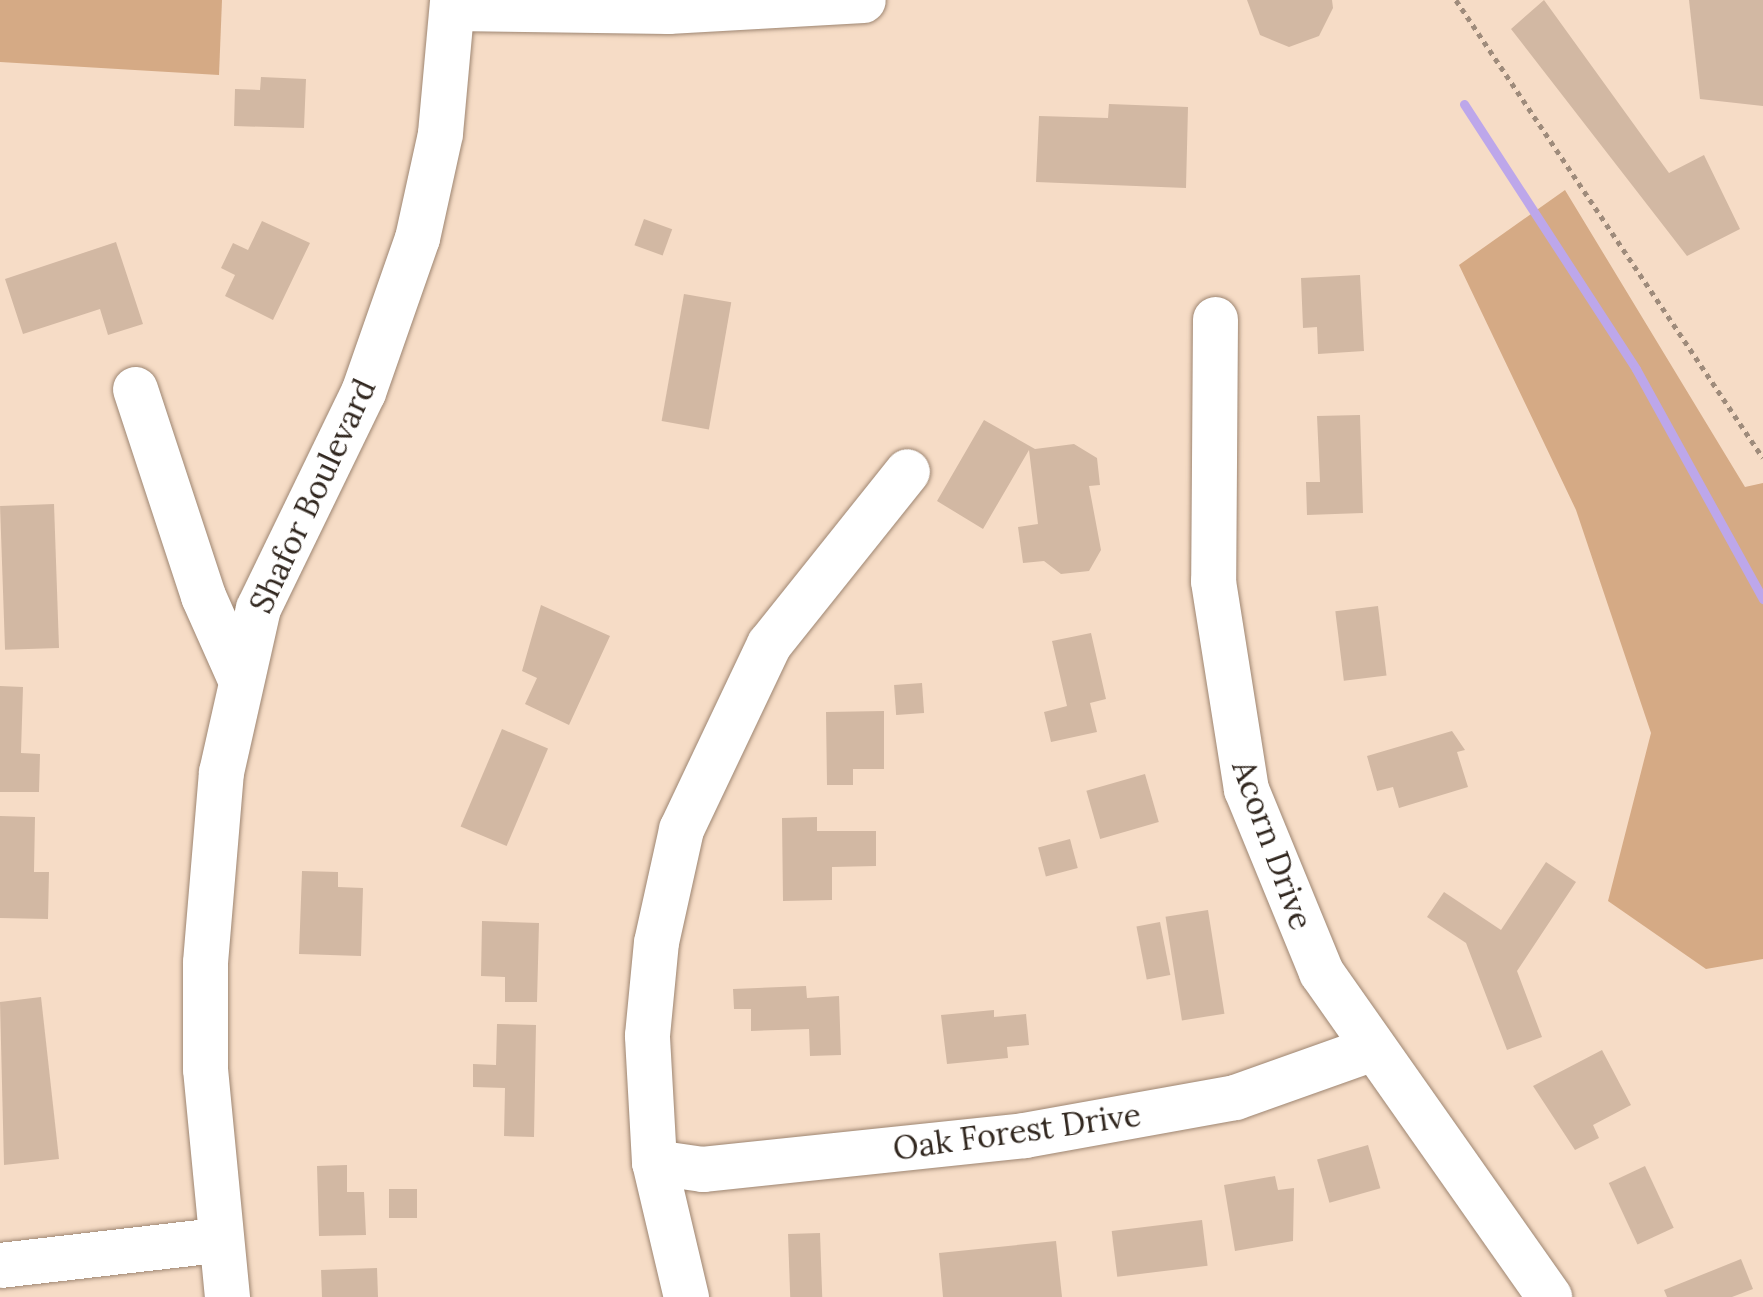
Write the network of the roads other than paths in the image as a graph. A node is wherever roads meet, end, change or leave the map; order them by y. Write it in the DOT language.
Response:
graph roads {
  1 [pos="863,0"];
  2 [pos="452,4"];
  3 [pos="664,6"];
  4 [pos="1215,319"];
  5 [pos="135,388"];
  6 [pos="907,471"];
  7 [pos="239,677"];
  8 [pos="1370,1049"];
  9 [pos="654,1162"];
  10 [pos="217,1240"];
  11 [pos="0,1266"];
  12 [pos="227,1297"];
  13 [pos="686,1297"];
  14 [pos="1548,1297"];
  1 -- 3 [label="street"];
  2 -- 3 [label="street"];
  2 -- 7 [label="street, Shafor Boulevard"];
  4 -- 8 [label="street, Acorn Drive"];
  5 -- 7 [label="street"];
  6 -- 9 [label="street"];
  7 -- 10 [label="street, Shafor Boulevard"];
  8 -- 9 [label="street, Oak Forest Drive"];
  8 -- 14 [label="street, Acorn Drive"];
  9 -- 13 [label="street"];
  10 -- 11 [label="street"];
  10 -- 12 [label="street, Shafor Boulevard"];
}
